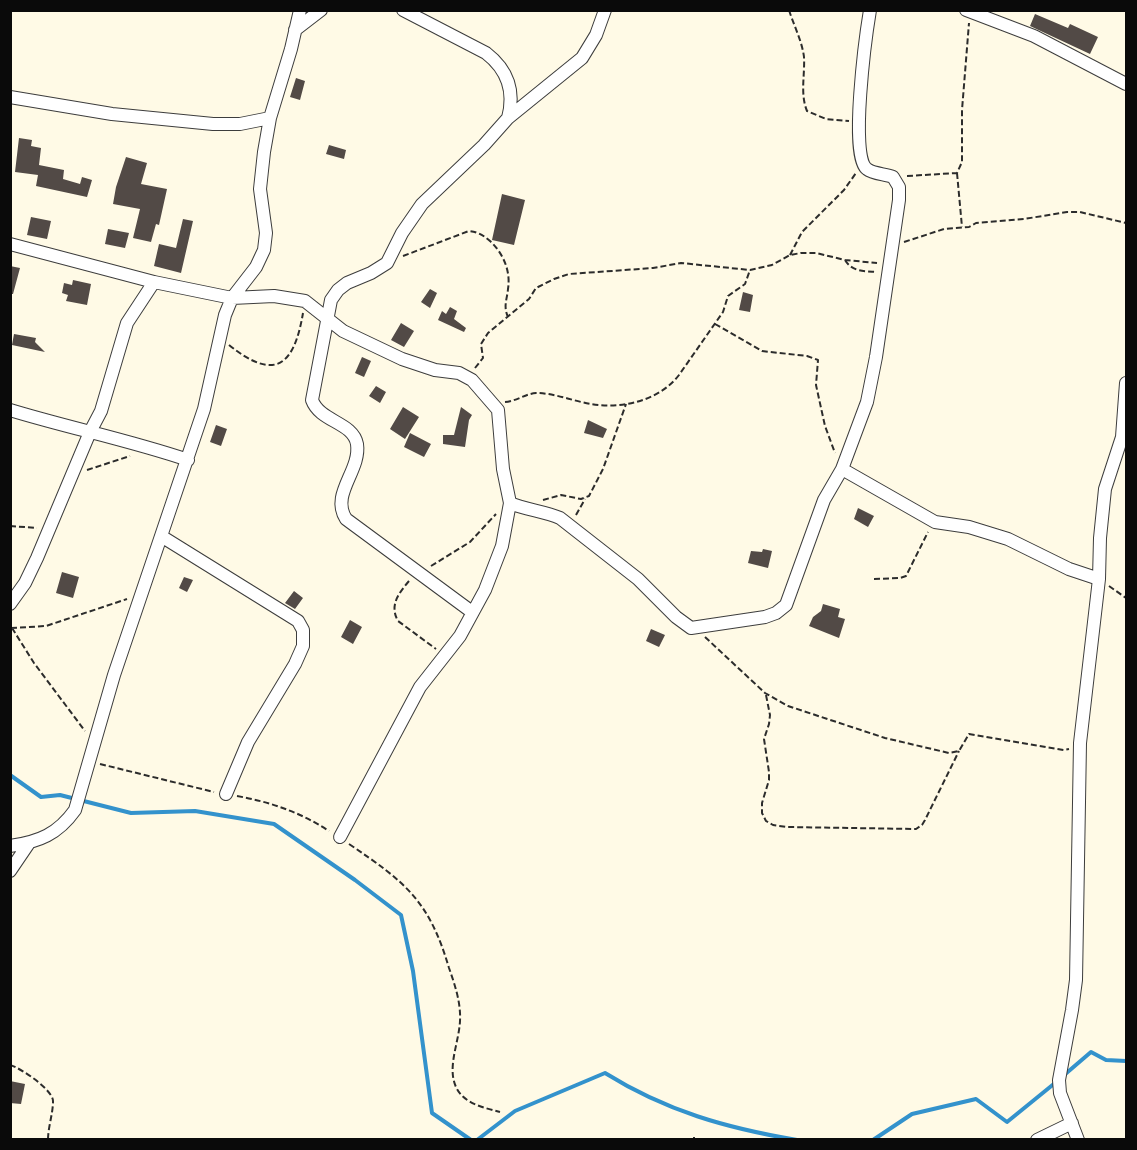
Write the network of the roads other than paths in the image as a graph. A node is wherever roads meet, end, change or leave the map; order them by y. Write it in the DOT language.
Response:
graph roads {
  1 [pos="300,10"];
  2 [pos="321,10"];
  3 [pos="404,10"];
  4 [pos="605,10"];
  5 [pos="870,10"];
  6 [pos="968,11"];
  7 [pos="295,30"];
  8 [pos="1126,84"];
  9 [pos="10,97"];
  10 [pos="270,118"];
  11 [pos="508,118"];
  12 [pos="10,244"];
  13 [pos="154,282"];
  14 [pos="232,298"];
  15 [pos="328,321"];
  16 [pos="1126,383"];
  17 [pos="10,410"];
  18 [pos="90,432"];
  19 [pos="188,459"];
  20 [pos="842,469"];
  21 [pos="509,500"];
  22 [pos="161,536"];
  23 [pos="1099,579"];
  24 [pos="10,604"];
  25 [pos="472,612"];
  26 [pos="226,794"];
  27 [pos="340,837"];
  28 [pos="29,843"];
  29 [pos="10,846"];
  30 [pos="10,870"];
  31 [pos="1072,1123"];
  32 [pos="1037,1140"];
  33 [pos="1078,1140"];
  1 -- 7 [label="street"];
  2 -- 7 [label="street"];
  3 -- 11 [label="street"];
  4 -- 11 [label="street"];
  5 -- 20 [label="street"];
  6 -- 8 [label="street"];
  7 -- 10 [label="street"];
  9 -- 10 [label="street"];
  10 -- 14 [label="street"];
  11 -- 15 [label="street"];
  12 -- 13 [label="street"];
  13 -- 14 [label="street"];
  13 -- 18 [label="street"];
  14 -- 15 [label="street"];
  14 -- 19 [label="street"];
  15 -- 21 [label="street"];
  15 -- 25 [label="street"];
  16 -- 23 [label="street"];
  17 -- 18 [label="street"];
  18 -- 19 [label="street"];
  18 -- 24 [label="street"];
  19 -- 22 [label="street"];
  20 -- 21 [label="street"];
  20 -- 23 [label="street"];
  21 -- 25 [label="street"];
  22 -- 26 [label="street"];
  22 -- 28 [label="street"];
  23 -- 31 [label="street"];
  25 -- 27 [label="street"];
  28 -- 29 [label="street"];
  28 -- 30 [label="street"];
  31 -- 32 [label="street"];
  31 -- 33 [label="street"];
}
